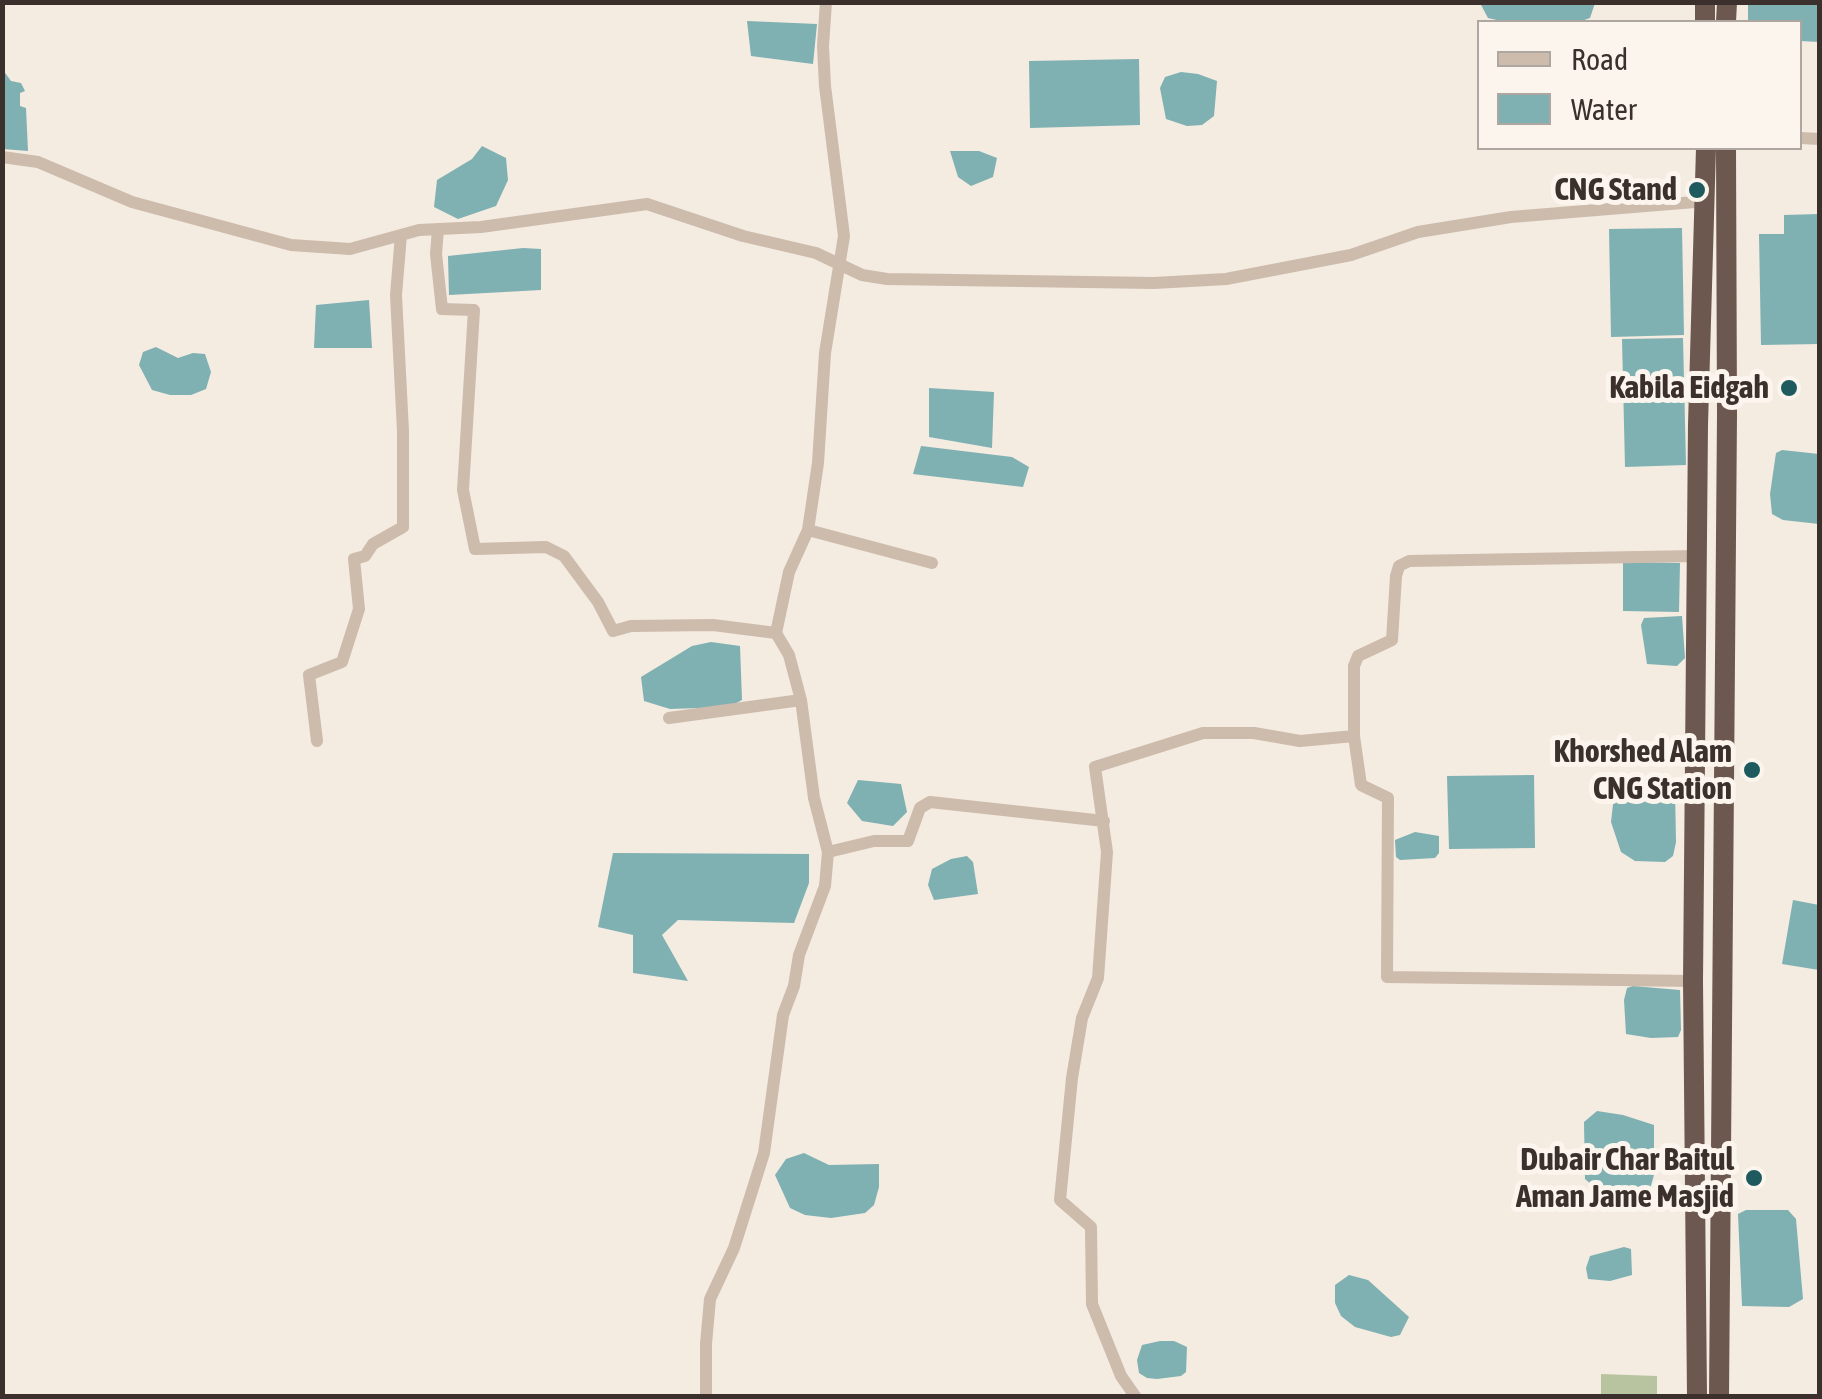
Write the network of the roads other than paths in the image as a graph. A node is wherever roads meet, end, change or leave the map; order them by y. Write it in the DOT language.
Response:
graph roads {
  1 [pos="826,2"];
  2 [pos="1706,150"];
  3 [pos="1726,150"];
  4 [pos="2,158"];
  5 [pos="1707,201"];
  6 [pos="438,229"];
  7 [pos="401,235"];
  8 [pos="840,262"];
  9 [pos="808,530"];
  10 [pos="1696,556"];
  11 [pos="932,563"];
  12 [pos="776,633"];
  13 [pos="801,700"];
  14 [pos="669,718"];
  15 [pos="1354,736"];
  16 [pos="316,741"];
  17 [pos="1104,821"];
  18 [pos="828,852"];
  19 [pos="1692,980"];
  20 [pos="706,1396"];
  21 [pos="1135,1396"];
  22 [pos="1696,1396"];
  23 [pos="1719,1396"];
  1 -- 8 [label="street"];
  2 -- 5 [label="highway"];
  3 -- 23 [label="highway"];
  4 -- 7 [label="street"];
  5 -- 8 [label="street"];
  5 -- 10 [label="highway"];
  6 -- 7 [label="street"];
  6 -- 8 [label="street"];
  6 -- 12 [label="street"];
  7 -- 16 [label="street"];
  8 -- 9 [label="street"];
  9 -- 11 [label="street"];
  9 -- 12 [label="street"];
  10 -- 15 [label="street"];
  10 -- 19 [label="highway"];
  12 -- 13 [label="street"];
  13 -- 14 [label="street"];
  13 -- 18 [label="street"];
  15 -- 17 [label="street"];
  15 -- 19 [label="street"];
  17 -- 18 [label="street"];
  17 -- 21 [label="street"];
  18 -- 20 [label="street"];
  19 -- 22 [label="highway"];
}
